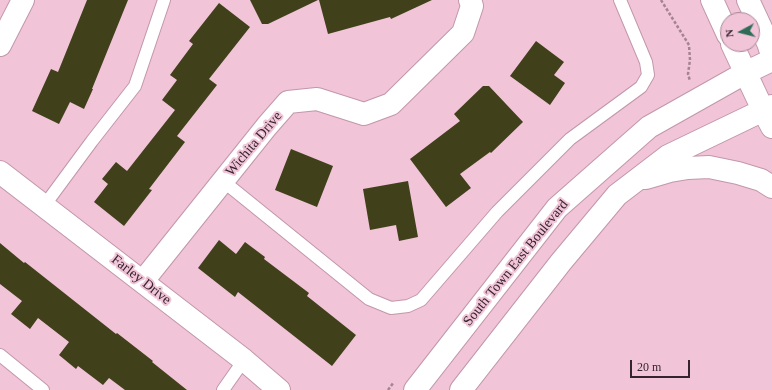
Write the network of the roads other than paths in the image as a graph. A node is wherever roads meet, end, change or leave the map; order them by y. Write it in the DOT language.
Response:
graph roads {
  1 [pos="23,0"];
  2 [pos="164,0"];
  3 [pos="470,0"];
  4 [pos="620,0"];
  5 [pos="712,0"];
  6 [pos="748,0"];
  7 [pos="720,18"];
  8 [pos="0,45"];
  9 [pos="736,52"];
  10 [pos="772,55"];
  11 [pos="772,60"];
  12 [pos="745,73"];
  13 [pos="769,114"];
  14 [pos="0,172"];
  15 [pos="223,181"];
  16 [pos="635,181"];
  17 [pos="772,187"];
  18 [pos="44,206"];
  19 [pos="142,281"];
  20 [pos="0,355"];
  21 [pos="244,360"];
  22 [pos="43,390"];
  23 [pos="223,390"];
  24 [pos="279,390"];
  25 [pos="415,390"];
  26 [pos="461,390"];
  1 -- 8 [label="main road"];
  2 -- 18 [label="lane"];
  3 -- 15 [label="main road, Wichita Drive"];
  4 -- 15 [label="lane"];
  5 -- 7 [label="main road"];
  6 -- 10 [label="main road"];
  9 -- 12 [label="main road"];
  11 -- 12 [label="main road, South Town East Boulevard"];
  12 -- 13 [label="main road"];
  12 -- 25 [label="main road, South Town East Boulevard"];
  13 -- 16 [label="main road"];
  14 -- 18 [label="main road, Farley Drive"];
  15 -- 19 [label="main road, Wichita Drive"];
  16 -- 17 [label="main road"];
  16 -- 26 [label="main road"];
  18 -- 19 [label="main road, Farley Drive"];
  19 -- 21 [label="main road, Farley Drive"];
  20 -- 22 [label="lane"];
  21 -- 23 [label="lane"];
  21 -- 24 [label="main road, Farley Drive"];
}
